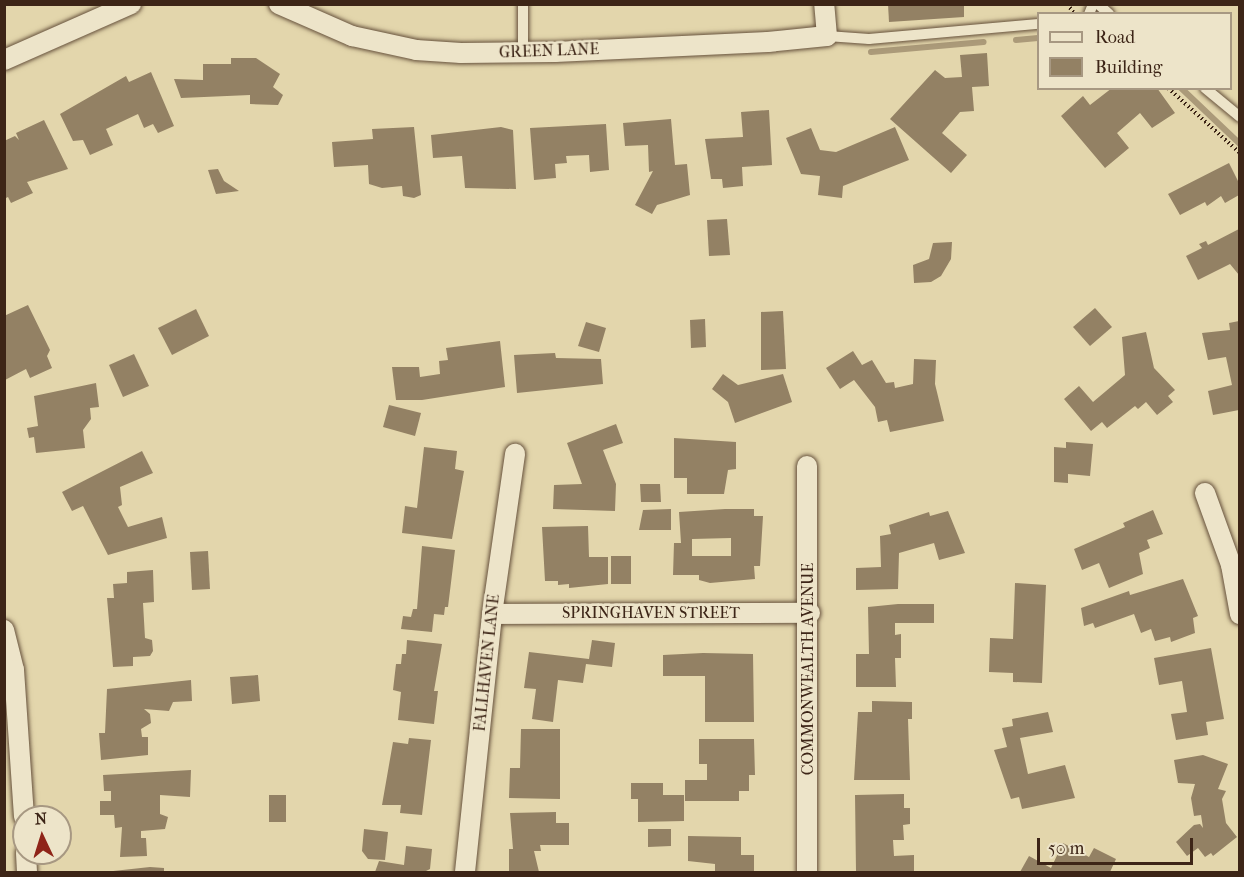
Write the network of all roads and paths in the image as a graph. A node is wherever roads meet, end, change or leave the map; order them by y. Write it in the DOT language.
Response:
graph roads {
  1 [pos="130,4"];
  2 [pos="279,4"];
  3 [pos="523,4"];
  4 [pos="824,4"];
  5 [pos="1037,24"];
  6 [pos="827,36"];
  7 [pos="523,52"];
  8 [pos="4,60"];
  9 [pos="1170,90"];
  10 [pos="1207,90"];
  11 [pos="1239,117"];
  12 [pos="1239,153"];
  13 [pos="515,454"];
  14 [pos="807,466"];
  15 [pos="1205,493"];
  16 [pos="810,613"];
  17 [pos="492,614"];
  18 [pos="1239,614"];
  19 [pos="4,630"];
  20 [pos="23,805"];
  21 [pos="465,873"];
  22 [pos="807,873"];
  1 -- 8 [label="street"];
  2 -- 7 [label="street, GREEN LANE"];
  3 -- 7 [label="lane"];
  4 -- 6 [label="street"];
  5 -- 6 [label="lane"];
  6 -- 7 [label="street, GREEN LANE"];
  9 -- 12 [label="path"];
  10 -- 11 [label="lane"];
  13 -- 17 [label="street, FALLHAVEN LANE"];
  14 -- 16 [label="street, COMMONWEALTH AVENUE"];
  15 -- 18 [label="street"];
  16 -- 17 [label="street, SPRINGHAVEN STREET"];
  16 -- 22 [label="street, COMMONWEALTH AVENUE"];
  17 -- 21 [label="street, FALLHAVEN LANE"];
  19 -- 20 [label="street"];
}
